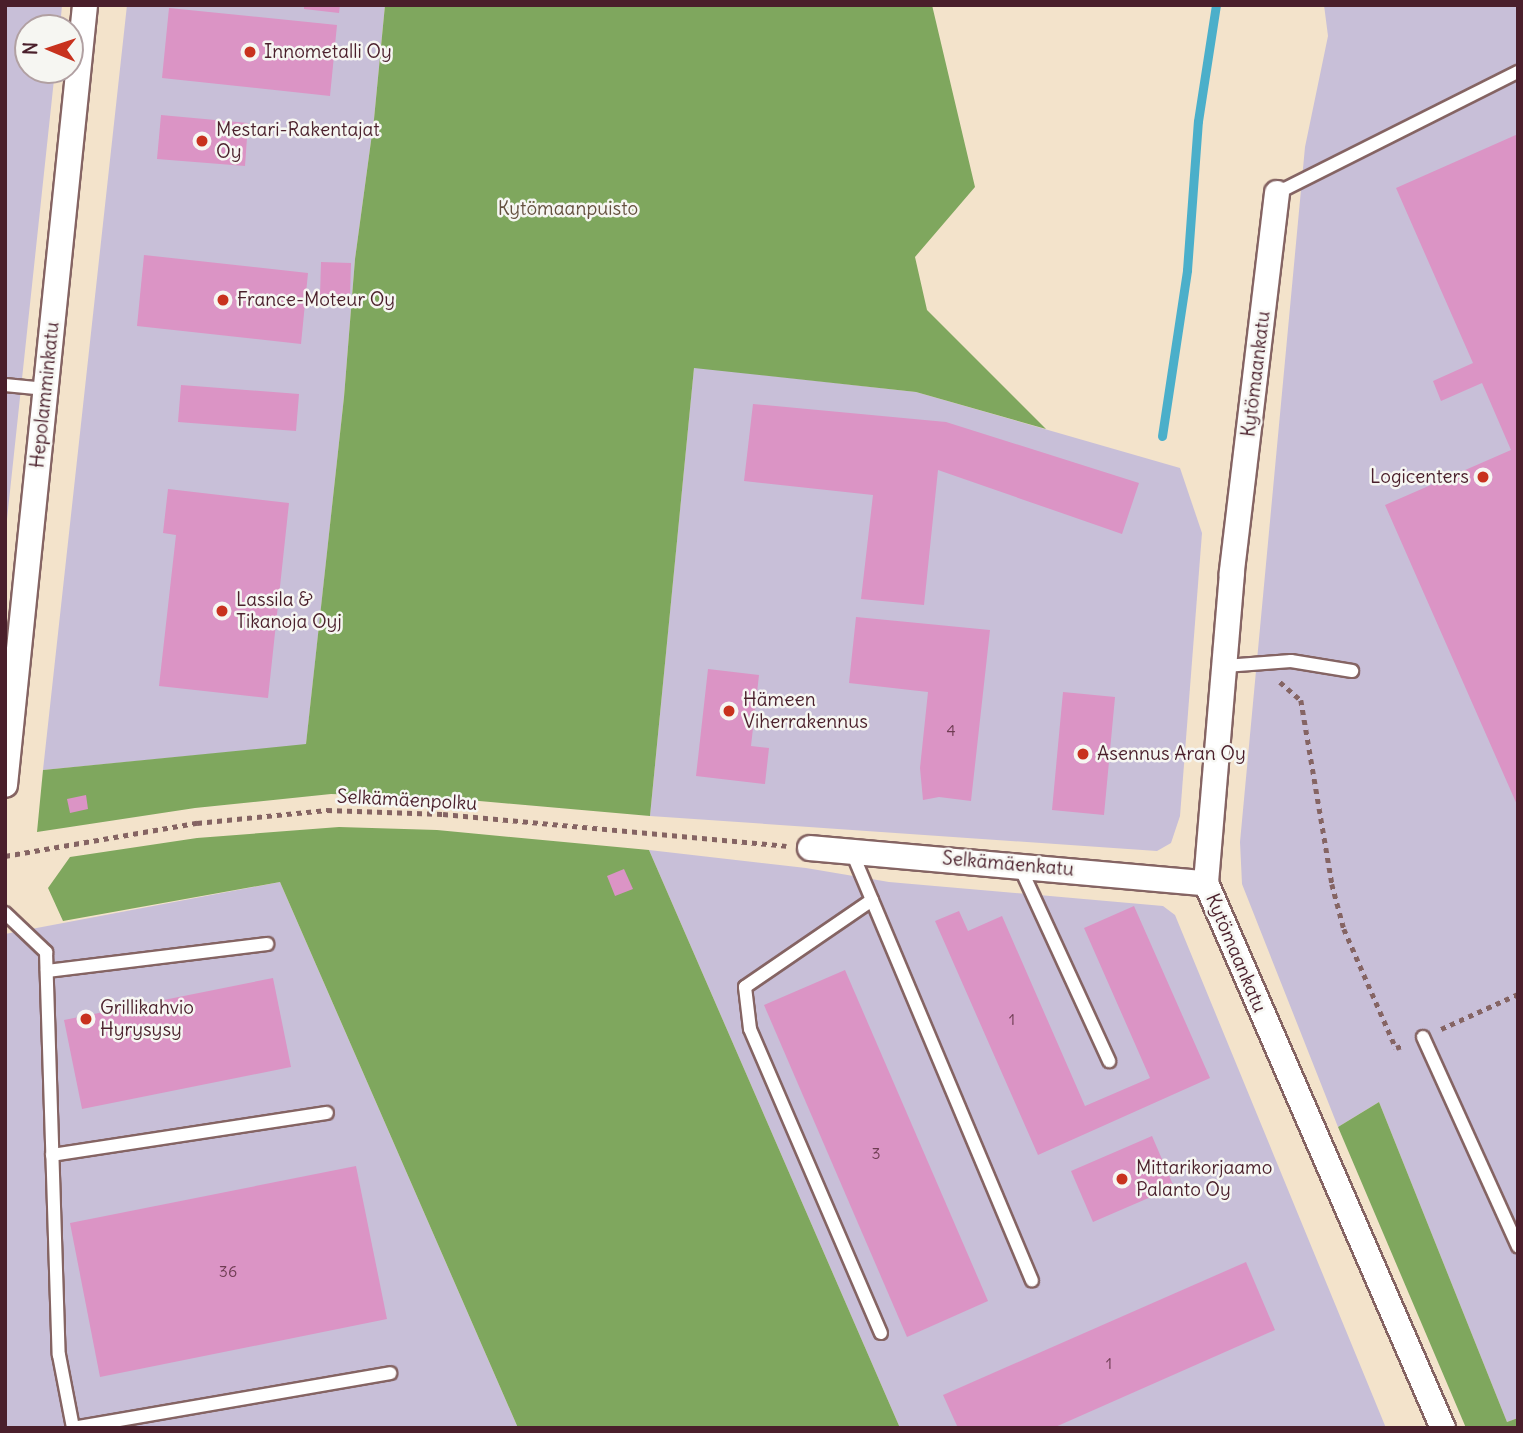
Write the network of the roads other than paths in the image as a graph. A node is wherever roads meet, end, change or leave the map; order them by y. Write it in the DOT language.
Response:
graph roads {
  1 [pos="85,5"];
  2 [pos="1518,72"];
  3 [pos="1277,193"];
  4 [pos="5,385"];
  5 [pos="46,389"];
  6 [pos="1225,666"];
  7 [pos="1352,671"];
  8 [pos="5,785"];
  9 [pos="810,848"];
  10 [pos="851,850"];
  11 [pos="1019,865"];
  12 [pos="1206,883"];
  13 [pos="872,900"];
  14 [pos="5,913"];
  15 [pos="267,944"];
  16 [pos="47,971"];
  17 [pos="1423,1037"];
  18 [pos="1109,1061"];
  19 [pos="327,1114"];
  20 [pos="52,1155"];
  21 [pos="1518,1246"];
  22 [pos="1032,1280"];
  23 [pos="881,1334"];
  24 [pos="390,1373"];
  25 [pos="1443,1428"];
  1 -- 5 [label="street, Hepolamminkatu"];
  2 -- 3 [label="lane"];
  3 -- 6 [label="street, Kytömaankatu"];
  4 -- 5 [label="lane"];
  5 -- 8 [label="street, Hepolamminkatu"];
  6 -- 7 [label="lane"];
  6 -- 12 [label="street, Kytömaankatu"];
  9 -- 10 [label="street, Selkämäenkatu"];
  10 -- 11 [label="street, Selkämäenkatu"];
  10 -- 13 [label="lane"];
  11 -- 12 [label="street, Selkämäenkatu"];
  11 -- 18 [label="lane"];
  12 -- 25 [label="street, Kytömaankatu"];
  13 -- 22 [label="lane"];
  13 -- 23 [label="lane"];
  14 -- 16 [label="lane"];
  15 -- 16 [label="lane"];
  16 -- 20 [label="lane"];
  17 -- 21 [label="lane"];
  19 -- 20 [label="lane"];
  20 -- 24 [label="lane"];
}
